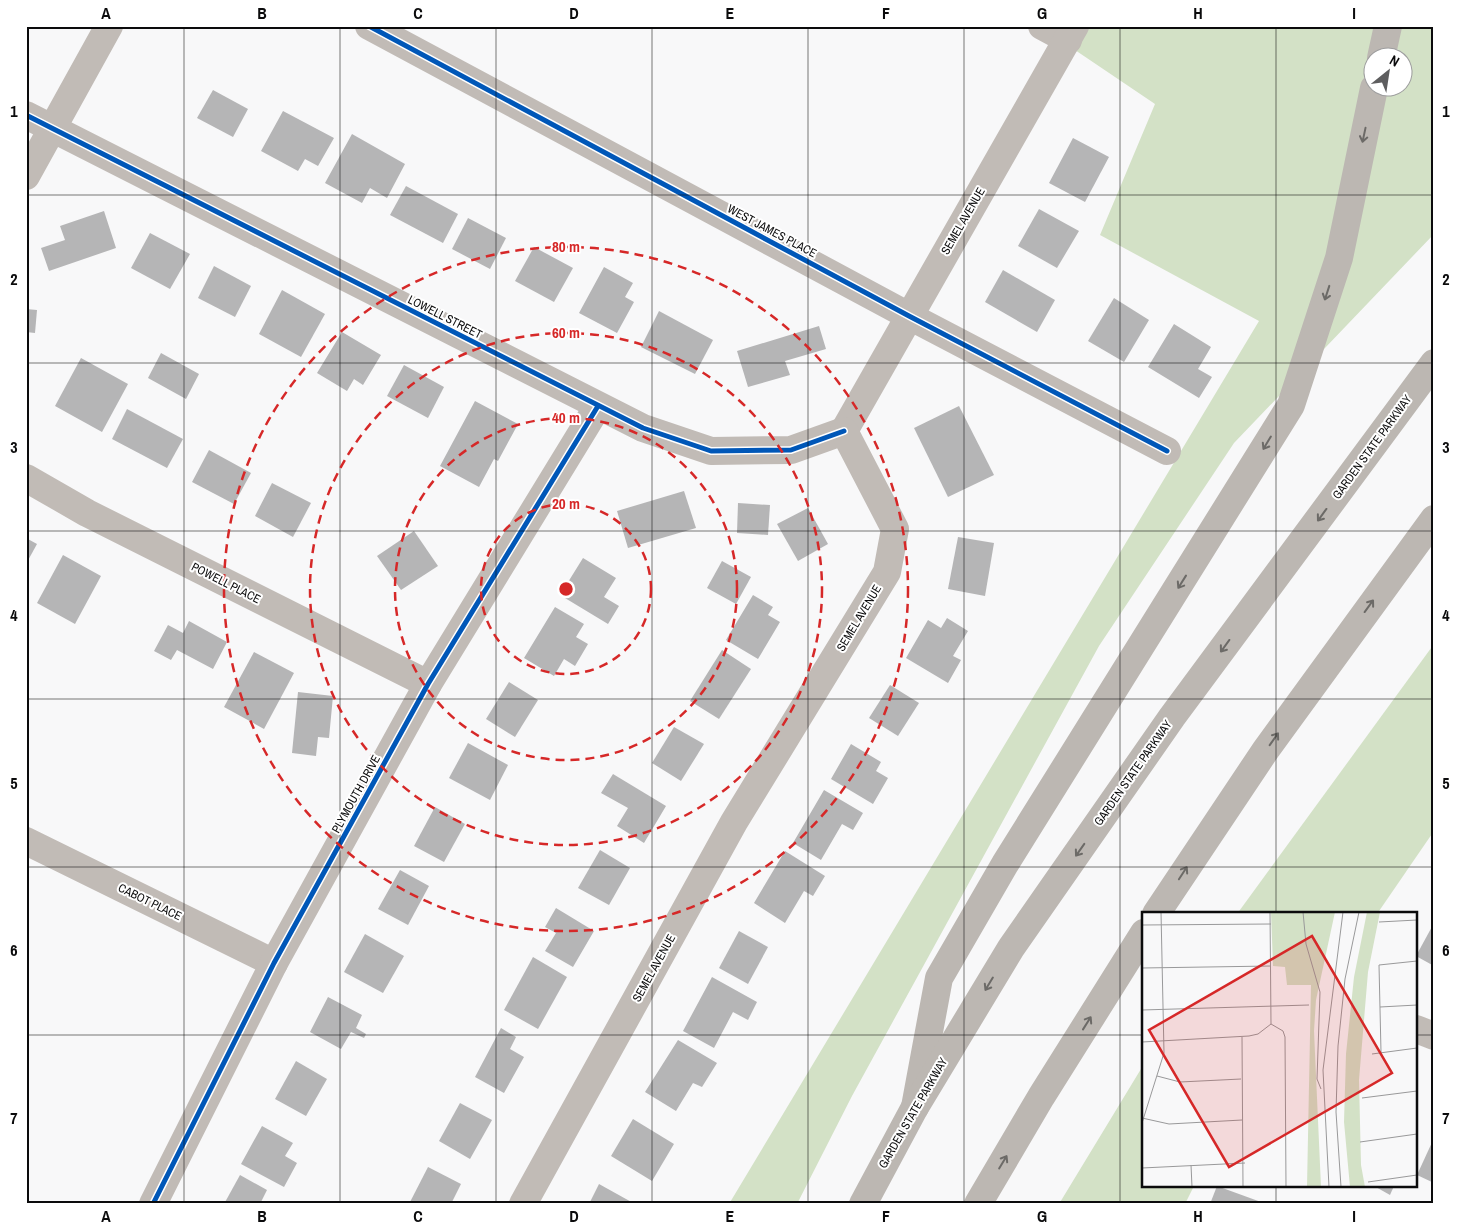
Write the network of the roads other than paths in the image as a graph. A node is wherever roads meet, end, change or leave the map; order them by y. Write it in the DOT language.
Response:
graph roads {
  1 [pos="109,26"];
  2 [pos="369,26"];
  3 [pos="1042,26"];
  4 [pos="1388,26"];
  5 [pos="1071,33"];
  6 [pos="1383,48"];
  7 [pos="1372,98"];
  8 [pos="26,115"];
  9 [pos="52,128"];
  10 [pos="26,176"];
  11 [pos="909,316"];
  12 [pos="1434,363"];
  13 [pos="598,406"];
  14 [pos="844,431"];
  15 [pos="1167,451"];
  16 [pos="26,478"];
  17 [pos="1434,519"];
  18 [pos="428,684"];
  19 [pos="26,841"];
  20 [pos="1157,912"];
  21 [pos="1142,936"];
  22 [pos="274,963"];
  23 [pos="1418,1030"];
  24 [pos="1434,1036"];
  25 [pos="915,1107"];
  26 [pos="153,1204"];
  27 [pos="523,1204"];
  28 [pos="863,1204"];
  29 [pos="978,1204"];
  1 -- 9 [label="street"];
  2 -- 11 [label="street, WEST JAMES PLACE"];
  3 -- 5 [label="street"];
  4 -- 6 [label="highway"];
  5 -- 11 [label="street, SEMEL AVENUE"];
  7 -- 25 [label="highway, one-way"];
  8 -- 9 [label="street, LOWELL STREET"];
  9 -- 10 [label="street"];
  9 -- 13 [label="street, LOWELL STREET"];
  11 -- 14 [label="street, SEMEL AVENUE"];
  11 -- 15 [label="street, WEST JAMES PLACE"];
  12 -- 25 [label="highway, GARDEN STATE PARKWAY, one-way"];
  13 -- 14 [label="street, LOWELL STREET"];
  13 -- 18 [label="street, PLYMOUTH DRIVE"];
  14 -- 27 [label="street, SEMEL AVENUE"];
  16 -- 18 [label="street, POWELL PLACE"];
  20 -- 17 [label="highway, one-way"];
  18 -- 22 [label="street, PLYMOUTH DRIVE"];
  19 -- 22 [label="street, CABOT PLACE"];
  29 -- 21 [label="highway, one-way"];
  22 -- 26 [label="street, PLYMOUTH DRIVE"];
  23 -- 24 [label="street"];
  25 -- 28 [label="highway, GARDEN STATE PARKWAY"];
}
